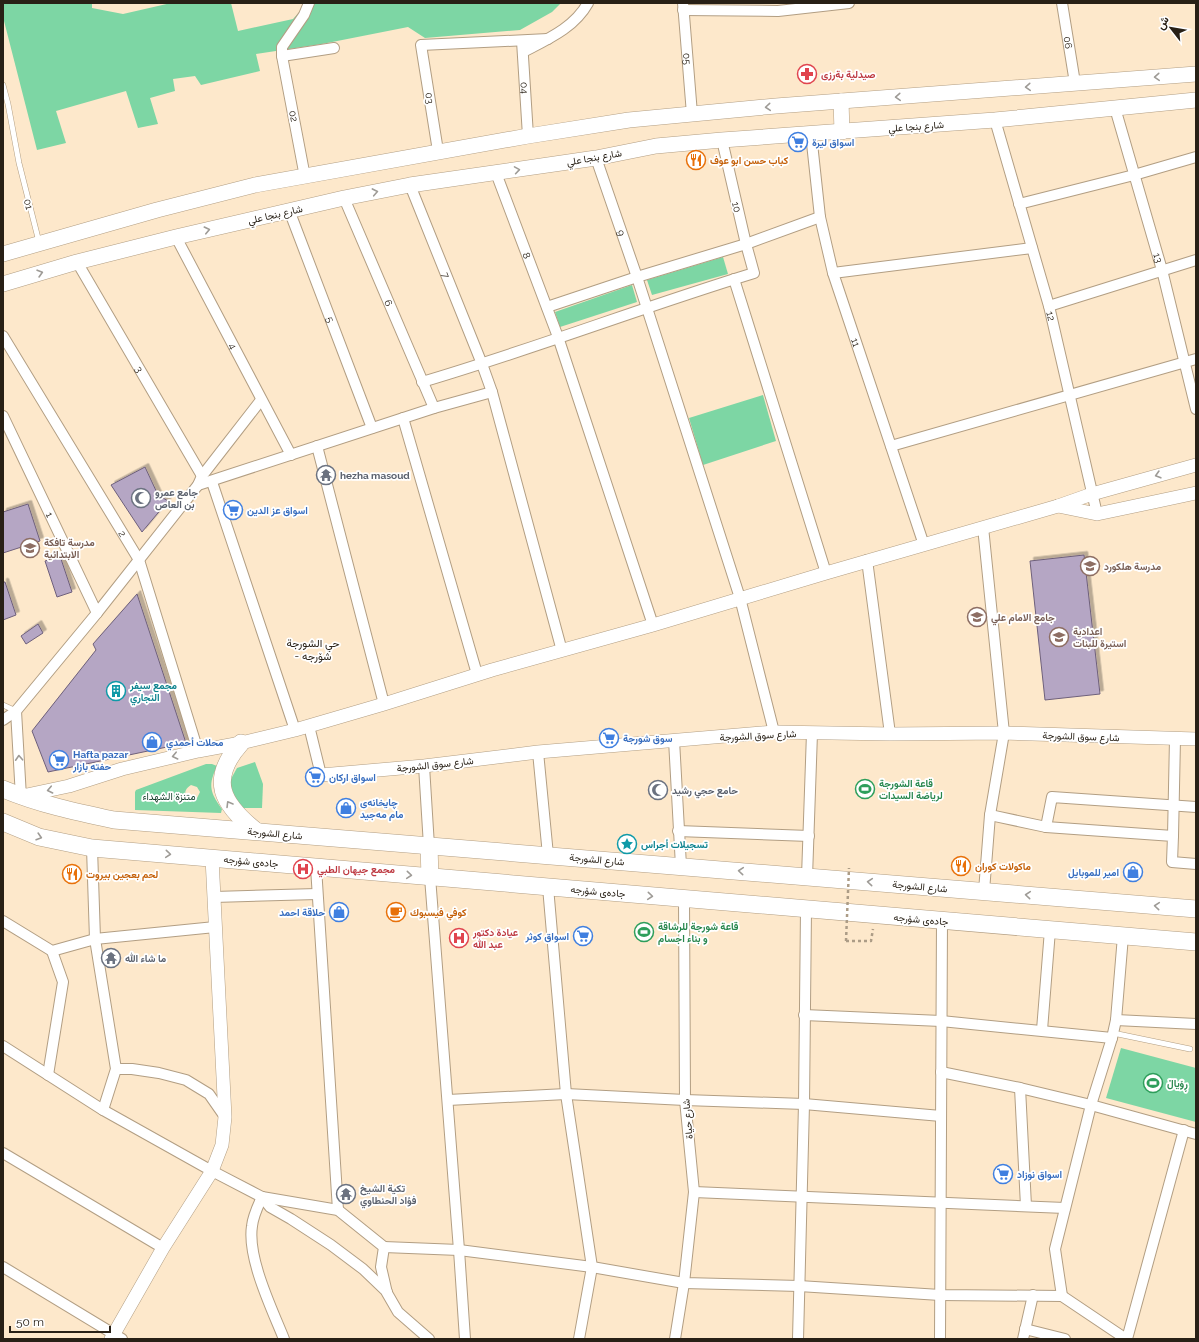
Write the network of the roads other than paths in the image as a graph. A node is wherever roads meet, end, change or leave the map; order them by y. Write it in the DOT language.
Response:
graph roads {
  1 [pos="309,3"];
  2 [pos="588,3"];
  3 [pos="849,3"];
  4 [pos="1062,3"];
  5 [pos="683,6"];
  6 [pos="777,7"];
  7 [pos="548,39"];
  8 [pos="522,41"];
  9 [pos="334,48"];
  10 [pos="523,52"];
  11 [pos="282,56"];
  12 [pos="1196,74"];
  13 [pos="1075,83"];
  14 [pos="3,85"];
  15 [pos="1196,100"];
  16 [pos="841,101"];
  17 [pos="1115,108"];
  18 [pos="692,114"];
  19 [pos="995,120"];
  20 [pos="842,132"];
  21 [pos="811,134"];
  22 [pos="528,136"];
  23 [pos="722,140"];
  24 [pos="438,151"];
  25 [pos="1196,157"];
  26 [pos="596,158"];
  27 [pos="496,173"];
  28 [pos="1134,175"];
  29 [pos="305,177"];
  30 [pos="410,185"];
  31 [pos="344,198"];
  32 [pos="1019,204"];
  33 [pos="289,210"];
  34 [pos="820,218"];
  35 [pos="176,237"];
  36 [pos="40,244"];
  37 [pos="746,244"];
  38 [pos="1032,248"];
  39 [pos="3,254"];
  40 [pos="1196,260"];
  41 [pos="76,262"];
  42 [pos="1162,270"];
  43 [pos="833,273"];
  44 [pos="637,277"];
  45 [pos="734,279"];
  46 [pos="3,284"];
  47 [pos="1049,306"];
  48 [pos="547,308"];
  49 [pos="646,308"];
  50 [pos="3,336"];
  51 [pos="558,337"];
  52 [pos="1196,359"];
  53 [pos="1184,362"];
  54 [pos="482,364"];
  55 [pos="422,382"];
  56 [pos="492,392"];
  57 [pos="1070,395"];
  58 [pos="261,400"];
  59 [pos="434,408"];
  60 [pos="1196,409"];
  61 [pos="3,416"];
  62 [pos="403,418"];
  63 [pos="372,428"];
  64 [pos="317,446"];
  65 [pos="891,446"];
  66 [pos="291,455"];
  67 [pos="1196,465"];
  68 [pos="200,481"];
  69 [pos="212,482"];
  70 [pos="1196,493"];
  71 [pos="1092,494"];
  72 [pos="1058,506"];
  73 [pos="1097,514"];
  74 [pos="983,527"];
  75 [pos="924,545"];
  76 [pos="139,560"];
  77 [pos="868,560"];
  78 [pos="826,572"];
  79 [pos="740,598"];
  80 [pos="97,613"];
  81 [pos="653,625"];
  82 [pos="562,651"];
  83 [pos="477,674"];
  84 [pos="384,704"];
  85 [pos="3,705"];
  86 [pos="16,711"];
  87 [pos="3,720"];
  88 [pos="309,726"];
  89 [pos="295,730"];
  90 [pos="774,732"];
  91 [pos="812,733"];
  92 [pos="1004,733"];
  93 [pos="890,734"];
  94 [pos="1175,739"];
  95 [pos="1196,739"];
  96 [pos="674,740"];
  97 [pos="241,744"];
  98 [pos="198,751"];
  99 [pos="538,752"];
  100 [pos="424,766"];
  101 [pos="321,775"];
  102 [pos="3,789"];
  103 [pos="21,797"];
  104 [pos="1173,806"];
  105 [pos="1196,807"];
  106 [pos="990,815"];
  107 [pos="3,822"];
  108 [pos="1046,827"];
  109 [pos="256,831"];
  110 [pos="678,831"];
  111 [pos="809,836"];
  112 [pos="1173,836"];
  113 [pos="429,846"];
  114 [pos="92,848"];
  115 [pos="548,855"];
  116 [pos="212,858"];
  117 [pos="1196,864"];
  118 [pos="681,866"];
  119 [pos="316,867"];
  120 [pos="430,877"];
  121 [pos="808,877"];
  122 [pos="548,887"];
  123 [pos="984,891"];
  124 [pos="317,894"];
  125 [pos="214,898"];
  126 [pos="684,898"];
  127 [pos="806,909"];
  128 [pos="1196,909"];
  129 [pos="942,920"];
  130 [pos="3,921"];
  131 [pos="215,927"];
  132 [pos="1050,930"];
  133 [pos="1123,936"];
  134 [pos="94,939"];
  135 [pos="1196,942"];
  136 [pos="52,951"];
  137 [pos="804,1015"];
  138 [pos="1116,1020"];
  139 [pos="941,1021"];
  140 [pos="1196,1024"];
  141 [pos="1042,1030"];
  142 [pos="1112,1036"];
  143 [pos="3,1046"];
  144 [pos="1190,1049"];
  145 [pos="116,1069"];
  146 [pos="941,1072"];
  147 [pos="48,1075"];
  148 [pos="1020,1088"];
  149 [pos="566,1094"];
  150 [pos="448,1100"];
  151 [pos="685,1100"];
  152 [pos="804,1104"];
  153 [pos="1091,1105"];
  154 [pos="103,1110"];
  155 [pos="941,1116"];
  156 [pos="225,1117"];
  157 [pos="1184,1130"];
  158 [pos="1196,1134"];
  159 [pos="3,1152"];
  160 [pos="212,1171"];
  161 [pos="694,1192"];
  162 [pos="800,1196"];
  163 [pos="262,1197"];
  164 [pos="941,1203"];
  165 [pos="1026,1206"];
  166 [pos="1065,1208"];
  167 [pos="338,1210"];
  168 [pos="384,1247"];
  169 [pos="163,1248"];
  170 [pos="459,1250"];
  171 [pos="3,1267"];
  172 [pos="592,1267"];
  173 [pos="684,1283"];
  174 [pos="799,1286"];
  175 [pos="387,1293"];
  176 [pos="940,1294"];
  177 [pos="1033,1295"];
  178 [pos="1062,1296"];
  179 [pos="1024,1334"];
  180 [pos="116,1337"];
  181 [pos="284,1339"];
  182 [pos="430,1339"];
  183 [pos="465,1339"];
  184 [pos="579,1339"];
  185 [pos="675,1339"];
  186 [pos="798,1339"];
  187 [pos="940,1339"];
  188 [pos="1066,1339"];
  189 [pos="1127,1339"];
  1 -- 11 [label="street"];
  2 -- 7 [label="street"];
  3 -- 6 [label="street"];
  4 -- 13 [label="street, 06"];
  5 -- 6 [label="street"];
  5 -- 18 [label="street, 05"];
  7 -- 8 [label="street"];
  7 -- 10 [label="street"];
  8 -- 10 [label="street, 04"];
  8 -- 24 [label="street, 03"];
  9 -- 11 [label="street"];
  10 -- 22 [label="street, 04"];
  11 -- 29 [label="street, 02"];
  12 -- 13 [label="main road, one-way"];
  13 -- 16 [label="main road, one-way"];
  14 -- 36 [label="lane, 01"];
  15 -- 17 [label="main road, شارع بنجا علي"];
  16 -- 18 [label="main road, one-way"];
  16 -- 20 [label="main road"];
  17 -- 19 [label="main road, شارع بنجا علي"];
  17 -- 28 [label="street, 13"];
  18 -- 22 [label="main road"];
  19 -- 20 [label="main road, شارع بنجا علي"];
  19 -- 32 [label="street, 12"];
  20 -- 21 [label="main road, شارع بنجا علي"];
  21 -- 23 [label="main road, شارع بنجا علي"];
  21 -- 34 [label="street, 11"];
  22 -- 24 [label="main road"];
  23 -- 26 [label="main road, شارع بنجا علي"];
  23 -- 37 [label="street, 10"];
  24 -- 29 [label="main road"];
  25 -- 28 [label="street"];
  27 -- 26 [label="main road, شارع بنجا علي, one-way"];
  26 -- 44 [label="street, 9"];
  27 -- 30 [label="main road, شارع بنجا علي"];
  27 -- 48 [label="street, 8"];
  28 -- 32 [label="street"];
  28 -- 42 [label="street, 13"];
  29 -- 36 [label="main road"];
  31 -- 30 [label="main road, شارع بنجا علي, one-way"];
  30 -- 54 [label="street, 7"];
  31 -- 33 [label="main road, شارع بنجا علي"];
  31 -- 55 [label="street, 6"];
  32 -- 38 [label="street, 12"];
  35 -- 33 [label="main road, شارع بنجا علي, one-way"];
  33 -- 63 [label="street, 5"];
  34 -- 37 [label="street"];
  34 -- 43 [label="street, 11"];
  35 -- 41 [label="main road, شارع بنجا علي"];
  35 -- 58 [label="street, 4"];
  36 -- 39 [label="main road"];
  37 -- 44 [label="street"];
  37 -- 45 [label="street, 10"];
  38 -- 43 [label="street"];
  38 -- 47 [label="street, 12"];
  40 -- 42 [label="street"];
  46 -- 41 [label="main road, شارع بنجا علي, one-way"];
  41 -- 68 [label="street, 3"];
  42 -- 47 [label="street"];
  42 -- 53 [label="street, 13"];
  43 -- 65 [label="street, 11"];
  44 -- 48 [label="street"];
  44 -- 49 [label="street, 9"];
  45 -- 49 [label="street"];
  45 -- 78 [label="street"];
  47 -- 57 [label="street, 12"];
  48 -- 51 [label="street, 8"];
  49 -- 51 [label="street"];
  49 -- 79 [label="street, 9"];
  50 -- 76 [label="street, 2"];
  51 -- 54 [label="street"];
  51 -- 81 [label="street, 8"];
  52 -- 53 [label="street"];
  53 -- 57 [label="street"];
  53 -- 60 [label="street, 13"];
  54 -- 55 [label="street"];
  54 -- 56 [label="street, 7"];
  55 -- 59 [label="street, 6"];
  56 -- 59 [label="street"];
  56 -- 82 [label="street, 7"];
  57 -- 65 [label="street"];
  57 -- 71 [label="street, 12"];
  58 -- 66 [label="street, 4"];
  58 -- 68 [label="street"];
  59 -- 62 [label="street"];
  61 -- 80 [label="street, 1"];
  62 -- 63 [label="street"];
  62 -- 83 [label="street"];
  63 -- 64 [label="street"];
  64 -- 66 [label="street"];
  64 -- 84 [label="street"];
  65 -- 75 [label="street, 11"];
  66 -- 69 [label="street"];
  67 -- 71 [label="street, one-way"];
  68 -- 69 [label="street"];
  68 -- 76 [label="street"];
  69 -- 89 [label="street"];
  70 -- 73 [label="street"];
  71 -- 72 [label="street"];
  71 -- 73 [label="street, 12"];
  72 -- 73 [label="street"];
  72 -- 74 [label="street"];
  74 -- 75 [label="street"];
  74 -- 92 [label="street"];
  75 -- 77 [label="street"];
  76 -- 80 [label="street"];
  76 -- 98 [label="street, 2"];
  77 -- 78 [label="street"];
  77 -- 93 [label="street"];
  78 -- 79 [label="street"];
  79 -- 81 [label="street"];
  79 -- 90 [label="street, 9"];
  80 -- 86 [label="street"];
  81 -- 82 [label="street"];
  82 -- 83 [label="street"];
  83 -- 84 [label="street"];
  84 -- 88 [label="street"];
  85 -- 86 [label="lane"];
  86 -- 87 [label="street"];
  103 -- 86 [label="street, one-way"];
  88 -- 89 [label="street"];
  88 -- 101 [label="street"];
  89 -- 97 [label="street"];
  90 -- 91 [label="street, شارع سوق الشورجة"];
  90 -- 96 [label="street, شارع سوق الشورجة"];
  91 -- 93 [label="street, شارع سوق الشورجة"];
  91 -- 111 [label="street"];
  92 -- 93 [label="street, شارع سوق الشورجة"];
  92 -- 94 [label="street, شارع سوق الشورجة"];
  92 -- 106 [label="street"];
  94 -- 95 [label="street, شارع سوق الشورجة"];
  94 -- 104 [label="street"];
  96 -- 99 [label="street, شارع سوق الشورجة"];
  96 -- 110 [label="street"];
  97 -- 98 [label="street"];
  109 -- 97 [label="main road, one-way"];
  98 -- 103 [label="street, one-way"];
  99 -- 100 [label="street, شارع سوق الشورجة"];
  99 -- 115 [label="street"];
  100 -- 101 [label="street, شارع سوق الشورجة"];
  100 -- 113 [label="street"];
  102 -- 103 [label="main road, شارع الشورجة"];
  103 -- 109 [label="main road, شارع الشورجة"];
  104 -- 105 [label="street"];
  104 -- 108 [label="street"];
  104 -- 112 [label="street"];
  106 -- 108 [label="street"];
  106 -- 123 [label="street"];
  107 -- 114 [label="main road, جادەی شۆرجە, one-way"];
  108 -- 112 [label="street"];
  109 -- 113 [label="main road, شارع الشورجة"];
  110 -- 111 [label="street"];
  110 -- 118 [label="street"];
  111 -- 121 [label="street"];
  112 -- 117 [label="street"];
  113 -- 115 [label="main road, شارع الشورجة"];
  113 -- 120 [label="main road"];
  114 -- 116 [label="main road, جادەی شۆرجە, one-way"];
  114 -- 134 [label="street"];
  115 -- 118 [label="main road, شارع الشورجة"];
  116 -- 119 [label="main road, جادەی شۆرجە"];
  116 -- 125 [label="street"];
  121 -- 118 [label="main road, شارع الشورجة, one-way"];
  119 -- 120 [label="main road, جادەی شۆرجە, one-way"];
  119 -- 124 [label="street"];
  120 -- 122 [label="main road, جادەی شۆرجە"];
  120 -- 150 [label="street"];
  123 -- 121 [label="main road, شارع الشورجة, one-way"];
  122 -- 126 [label="main road, جادەی شۆرجە, one-way"];
  122 -- 149 [label="street"];
  128 -- 123 [label="main road, شارع الشورجة, one-way"];
  124 -- 125 [label="street"];
  124 -- 167 [label="street"];
  125 -- 131 [label="street"];
  126 -- 127 [label="main road, جادەی شۆرجە"];
  126 -- 151 [label="street, شارع حياة"];
  127 -- 129 [label="main road, جادەی شۆرجە"];
  127 -- 137 [label="street"];
  129 -- 132 [label="main road, جادەی شۆرجە"];
  129 -- 139 [label="street"];
  130 -- 136 [label="street"];
  131 -- 134 [label="street"];
  131 -- 156 [label="street"];
  132 -- 133 [label="main road, جادەی شۆرجە"];
  132 -- 141 [label="street"];
  133 -- 135 [label="main road, جادەی شۆرجە"];
  133 -- 138 [label="street"];
  134 -- 136 [label="street"];
  134 -- 145 [label="street"];
  136 -- 147 [label="street"];
  137 -- 139 [label="street"];
  137 -- 152 [label="street"];
  138 -- 140 [label="street"];
  138 -- 142 [label="street"];
  139 -- 141 [label="street"];
  139 -- 146 [label="street"];
  141 -- 142 [label="street"];
  142 -- 144 [label="lane"];
  142 -- 153 [label="street"];
  143 -- 147 [label="street"];
  145 -- 154 [label="street"];
  145 -- 156 [label="street"];
  146 -- 148 [label="street"];
  146 -- 155 [label="street"];
  147 -- 154 [label="street"];
  148 -- 153 [label="street"];
  148 -- 165 [label="street"];
  149 -- 150 [label="street"];
  149 -- 151 [label="street"];
  149 -- 172 [label="street"];
  150 -- 170 [label="street"];
  151 -- 152 [label="street"];
  151 -- 161 [label="street, شارع حياة"];
  152 -- 155 [label="street"];
  152 -- 162 [label="street"];
  153 -- 157 [label="street"];
  153 -- 166 [label="street"];
  154 -- 160 [label="street"];
  155 -- 164 [label="street"];
  156 -- 160 [label="street"];
  157 -- 158 [label="street"];
  157 -- 189 [label="street"];
  159 -- 169 [label="street"];
  160 -- 163 [label="street"];
  160 -- 169 [label="street"];
  161 -- 162 [label="street"];
  161 -- 173 [label="street, شارع حياة"];
  162 -- 164 [label="street"];
  162 -- 174 [label="street"];
  163 -- 167 [label="street"];
  163 -- 175 [label="street"];
  163 -- 181 [label="street"];
  164 -- 165 [label="street"];
  164 -- 176 [label="street"];
  165 -- 166 [label="street"];
  166 -- 178 [label="street"];
  167 -- 168 [label="street"];
  168 -- 170 [label="street"];
  168 -- 175 [label="street"];
  169 -- 180 [label="street"];
  170 -- 172 [label="street"];
  170 -- 183 [label="street"];
  171 -- 180 [label="street"];
  172 -- 173 [label="street"];
  172 -- 184 [label="street"];
  173 -- 174 [label="street"];
  173 -- 185 [label="street, شارع حياة"];
  174 -- 176 [label="street"];
  174 -- 186 [label="street"];
  175 -- 182 [label="street"];
  176 -- 177 [label="street"];
  176 -- 187 [label="street"];
  177 -- 178 [label="street"];
  177 -- 179 [label="street"];
  178 -- 189 [label="street"];
  179 -- 188 [label="street"];
}
